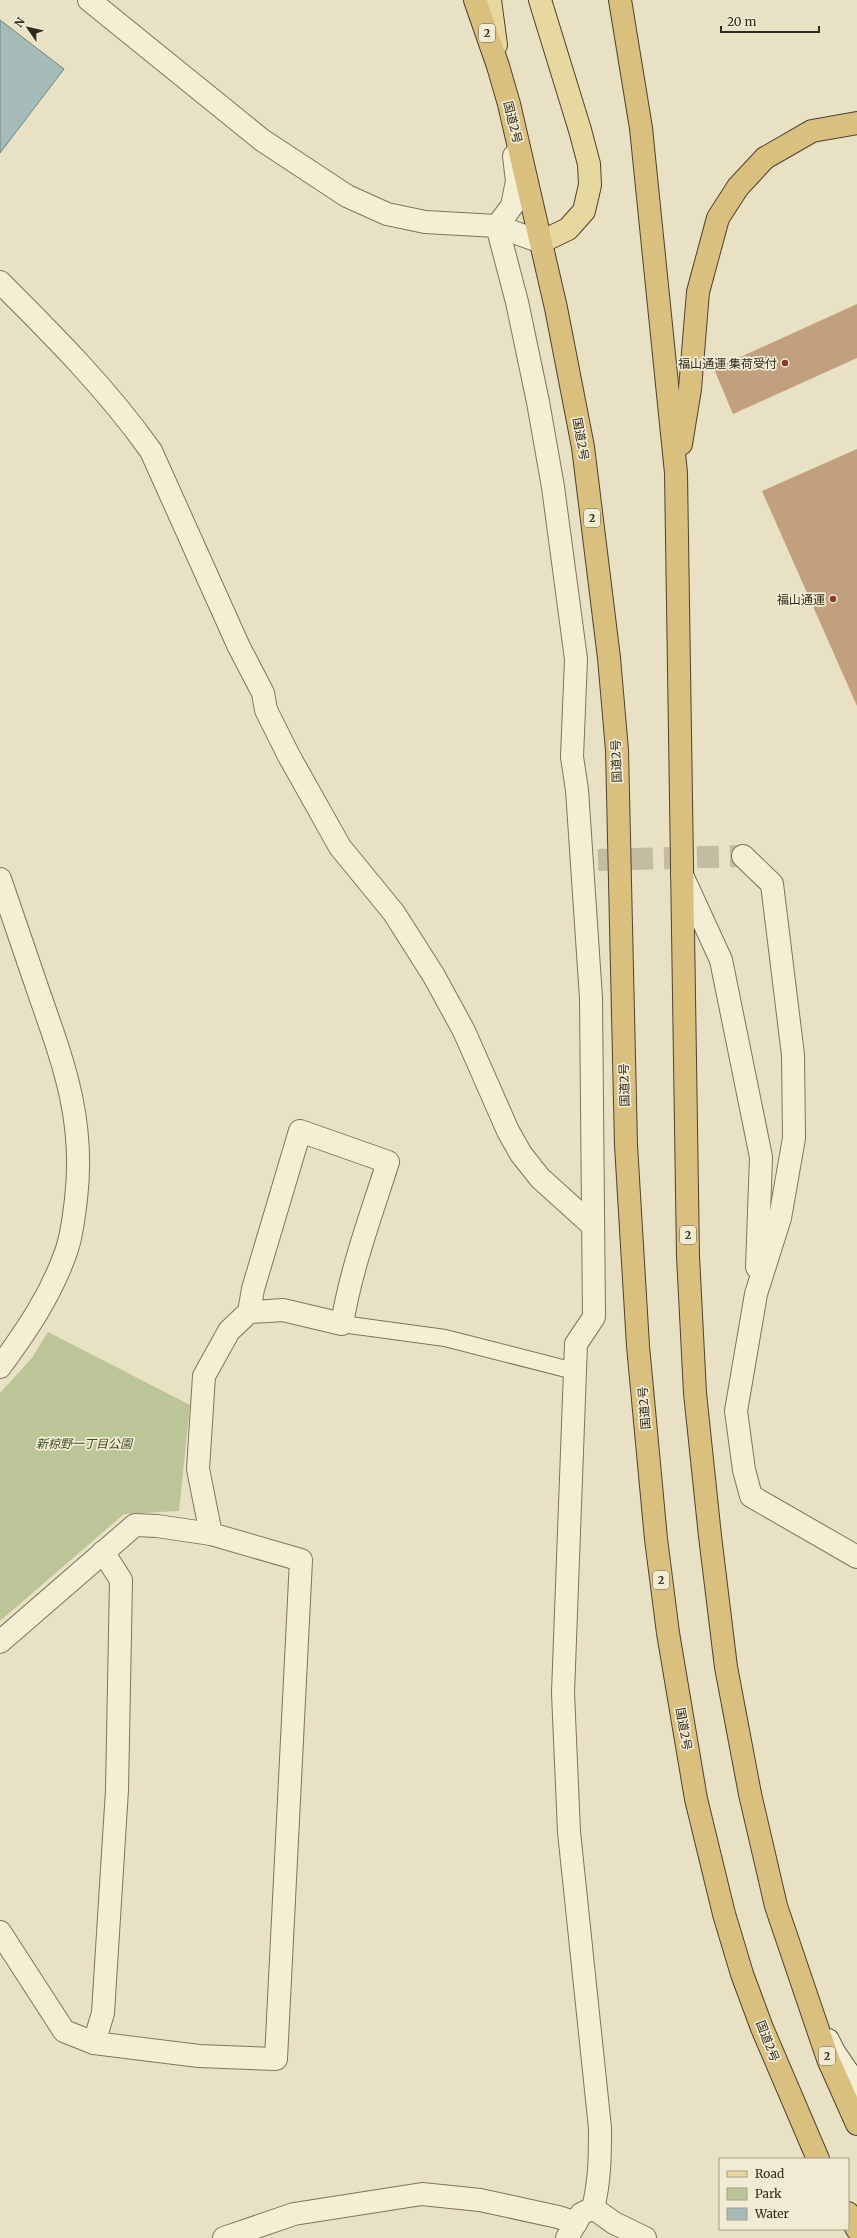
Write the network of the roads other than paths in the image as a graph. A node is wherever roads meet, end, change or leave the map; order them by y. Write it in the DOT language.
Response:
graph roads {
  1 [pos="89,0"];
  2 [pos="475,0"];
  3 [pos="490,0"];
  4 [pos="540,0"];
  5 [pos="620,0"];
  6 [pos="498,66"];
  7 [pos="509,104"];
  8 [pos="857,109"];
  9 [pos="857,123"];
  10 [pos="812,131"];
  11 [pos="496,226"];
  12 [pos="541,242"];
  13 [pos="0,282"];
  14 [pos="676,473"];
  15 [pos="743,856"];
  16 [pos="682,875"];
  17 [pos="0,879"];
  18 [pos="592,1226"];
  19 [pos="756,1294"];
  20 [pos="249,1312"];
  21 [pos="342,1324"];
  22 [pos="0,1366"];
  23 [pos="574,1371"];
  24 [pos="211,1534"];
  25 [pos="103,1552"];
  26 [pos="857,1557"];
  27 [pos="0,1642"];
  28 [pos="0,1932"];
  29 [pos="803,1986"];
  30 [pos="94,2043"];
  31 [pos="857,2086"];
  32 [pos="857,2124"];
  33 [pos="818,2158"];
  34 [pos="593,2208"];
  35 [pos="849,2215"];
  36 [pos="857,2229"];
  37 [pos="571,2230"];
  38 [pos="224,2238"];
  39 [pos="644,2238"];
  1 -- 11 [label="street"];
  2 -- 6 [label="highway, 国道2号 / 2"];
  3 -- 6 [label="main road"];
  4 -- 12 [label="main road"];
  5 -- 14 [label="highway, 2"];
  6 -- 7 [label="highway, 国道2号 / 2"];
  7 -- 11 [label="street"];
  7 -- 12 [label="highway, 国道2号 / 2"];
  8 -- 10 [label="highway"];
  9 -- 10 [label="highway"];
  10 -- 14 [label="highway"];
  11 -- 12 [label="street"];
  11 -- 18 [label="street"];
  12 -- 33 [label="highway, 国道2号 / 2"];
  13 -- 18 [label="street"];
  14 -- 16 [label="highway, 2"];
  15 -- 19 [label="street"];
  16 -- 19 [label="street"];
  16 -- 29 [label="highway, 2"];
  17 -- 22 [label="street"];
  18 -- 23 [label="street"];
  19 -- 26 [label="street"];
  20 -- 21 [label="street"];
  20 -- 21 [label="street"];
  20 -- 24 [label="street"];
  21 -- 23 [label="lane"];
  23 -- 34 [label="street"];
  24 -- 25 [label="street"];
  24 -- 30 [label="street"];
  25 -- 27 [label="street"];
  25 -- 30 [label="street"];
  28 -- 30 [label="street"];
  29 -- 31 [label="street"];
  29 -- 32 [label="highway, 2"];
  34 -- 37 [label="street"];
  34 -- 39 [label="street"];
  35 -- 36 [label="highway"];
  37 -- 38 [label="street"];
}
